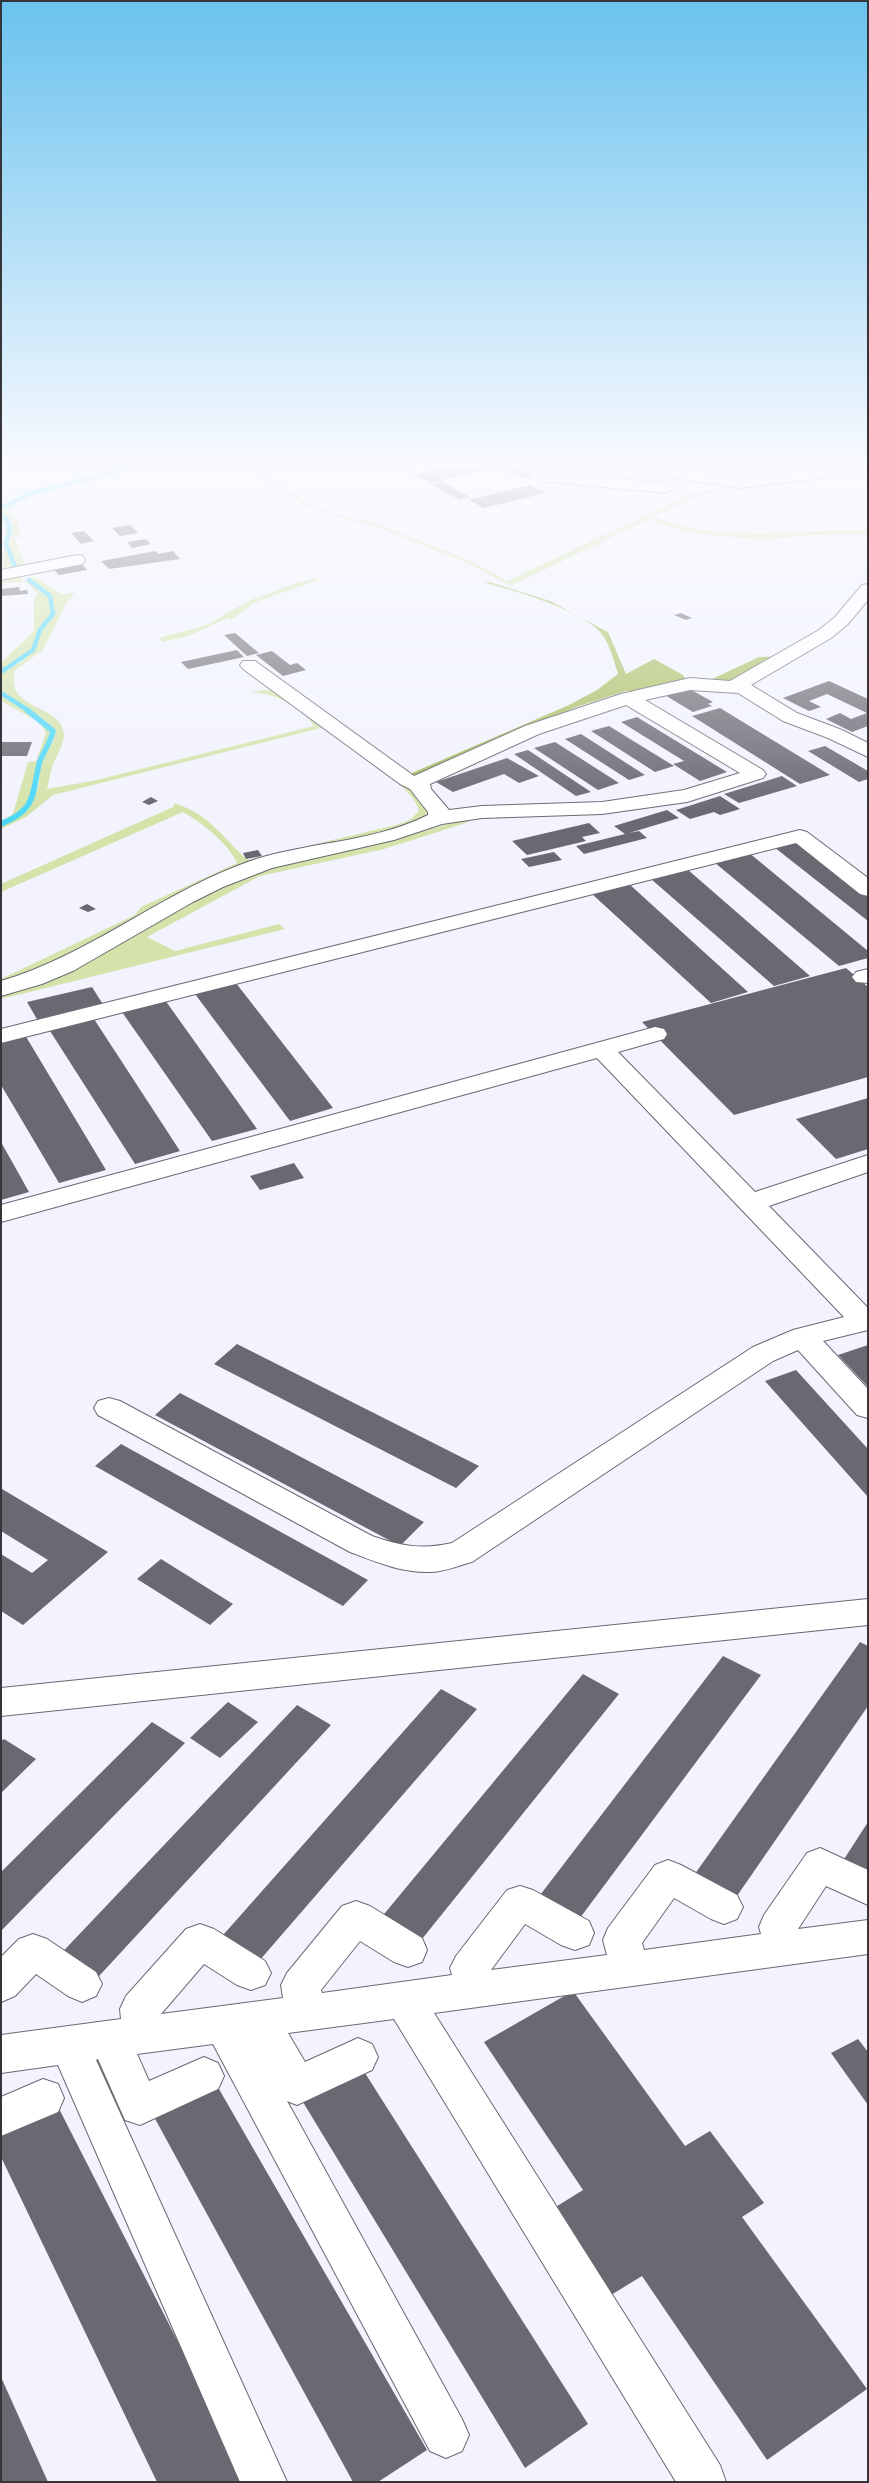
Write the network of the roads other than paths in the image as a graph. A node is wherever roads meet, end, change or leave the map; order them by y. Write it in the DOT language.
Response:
graph roads {
  1 [pos="868,589"];
  2 [pos="249,665"];
  3 [pos="736,686"];
  4 [pos="628,698"];
  5 [pos="868,751"];
  6 [pos="419,785"];
  7 [pos="437,818"];
  8 [pos="868,890"];
  9 [pos="1,989"];
  10 [pos="655,1034"];
  11 [pos="1,1036"];
  12 [pos="602,1049"];
  13 [pos="868,1163"];
  14 [pos="751,1203"];
  15 [pos="1,1214"];
  16 [pos="866,1320"];
  17 [pos="803,1337"];
  18 [pos="109,1408"];
  19 [pos="868,1408"];
  20 [pos="868,1612"];
  21 [pos="1,1702"];
  22 [pos="868,1889"];
  23 [pos="724,1906"];
  24 [pos="575,1933"];
  25 [pos="868,1936"];
  26 [pos="785,1948"];
  27 [pos="408,1950"];
  28 [pos="630,1969"];
  29 [pos="251,1973"];
  30 [pos="1,1984"];
  31 [pos="82,1984"];
  32 [pos="475,1990"];
  33 [pos="404,2000"];
  34 [pos="304,2013"];
  35 [pos="240,2022"];
  36 [pos="107,2040"];
  37 [pos="1,2054"];
  38 [pos="358,2057"];
  39 [pos="204,2076"];
  40 [pos="43,2098"];
  41 [pos="1,2117"];
  42 [pos="446,2435"];
  43 [pos="264,2482"];
  44 [pos="703,2482"];
  1 -- 3 [label="street"];
  2 -- 6 [label="street"];
  3 -- 4 [label="street"];
  3 -- 5 [label="street"];
  4 -- 6 [label="street"];
  4 -- 7 [label="street"];
  6 -- 7 [label="street"];
  7 -- 9 [label="street"];
  8 -- 11 [label="street"];
  10 -- 12 [label="street"];
  12 -- 14 [label="street"];
  12 -- 15 [label="street"];
  13 -- 14 [label="street"];
  14 -- 16 [label="street"];
  16 -- 17 [label="street"];
  17 -- 18 [label="street"];
  17 -- 19 [label="street"];
  20 -- 21 [label="street"];
  22 -- 26 [label="street"];
  23 -- 28 [label="street"];
  24 -- 32 [label="street"];
  25 -- 26 [label="street"];
  26 -- 28 [label="street"];
  27 -- 34 [label="street"];
  28 -- 32 [label="street"];
  29 -- 36 [label="street"];
  30 -- 31 [label="street"];
  32 -- 33 [label="street"];
  33 -- 34 [label="street"];
  33 -- 44 [label="street"];
  34 -- 35 [label="street"];
  35 -- 36 [label="street"];
  35 -- 38 [label="street"];
  35 -- 42 [label="street"];
  36 -- 37 [label="street"];
  36 -- 39 [label="street"];
  36 -- 43 [label="street"];
  40 -- 41 [label="street"];
}
